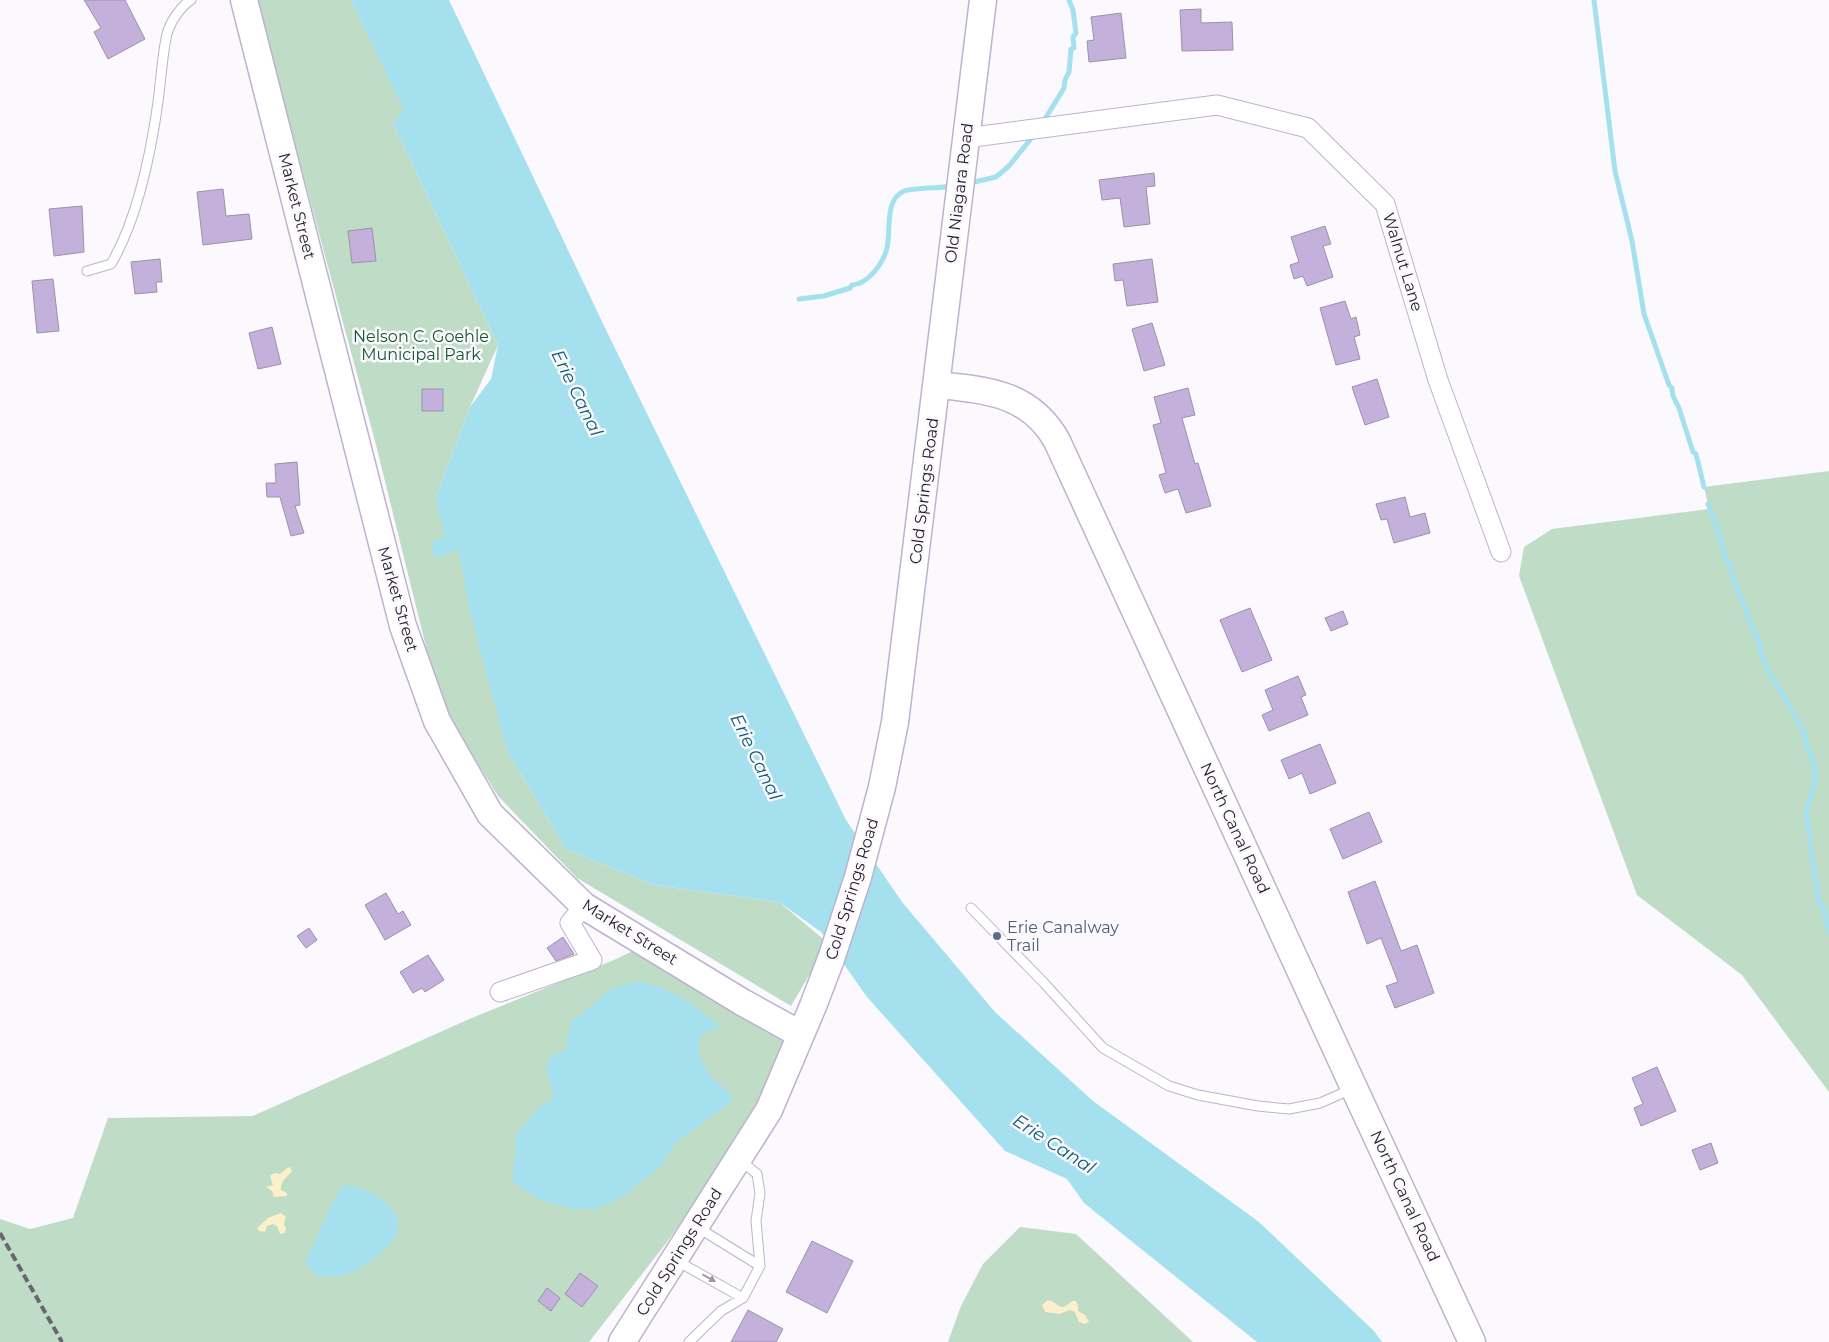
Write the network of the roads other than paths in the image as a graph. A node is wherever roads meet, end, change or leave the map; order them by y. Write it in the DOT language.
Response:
graph roads {
  1 [pos="191,0"];
  2 [pos="244,0"];
  3 [pos="983,0"];
  4 [pos="966,138"];
  5 [pos="87,271"];
  6 [pos="937,386"];
  7 [pos="1501,552"];
  8 [pos="584,906"];
  9 [pos="971,908"];
  10 [pos="500,992"];
  11 [pos="800,1034"];
  12 [pos="1354,1088"];
  13 [pos="738,1158"];
  14 [pos="695,1226"];
  15 [pos="674,1259"];
  16 [pos="760,1266"];
  17 [pos="743,1298"];
  18 [pos="622,1342"];
  19 [pos="689,1342"];
  20 [pos="1472,1342"];
  1 -- 5 [label="lane"];
  2 -- 8 [label="street, Market Street"];
  3 -- 4 [label="street, Old Niagara Road"];
  4 -- 6 [label="street, Old Niagara Road"];
  4 -- 7 [label="street, Walnut Lane"];
  6 -- 11 [label="street, Cold Springs Road"];
  6 -- 12 [label="street, North Canal Road"];
  8 -- 10 [label="street"];
  8 -- 11 [label="street, Market Street"];
  9 -- 12 [label="lane"];
  11 -- 13 [label="street, Cold Springs Road"];
  12 -- 20 [label="street, North Canal Road"];
  13 -- 14 [label="street, Cold Springs Road"];
  13 -- 16 [label="lane"];
  14 -- 15 [label="street, Cold Springs Road"];
  14 -- 16 [label="lane"];
  15 -- 17 [label="lane, one-way"];
  15 -- 18 [label="street, Cold Springs Road"];
  16 -- 17 [label="lane"];
  17 -- 19 [label="lane"];
}
